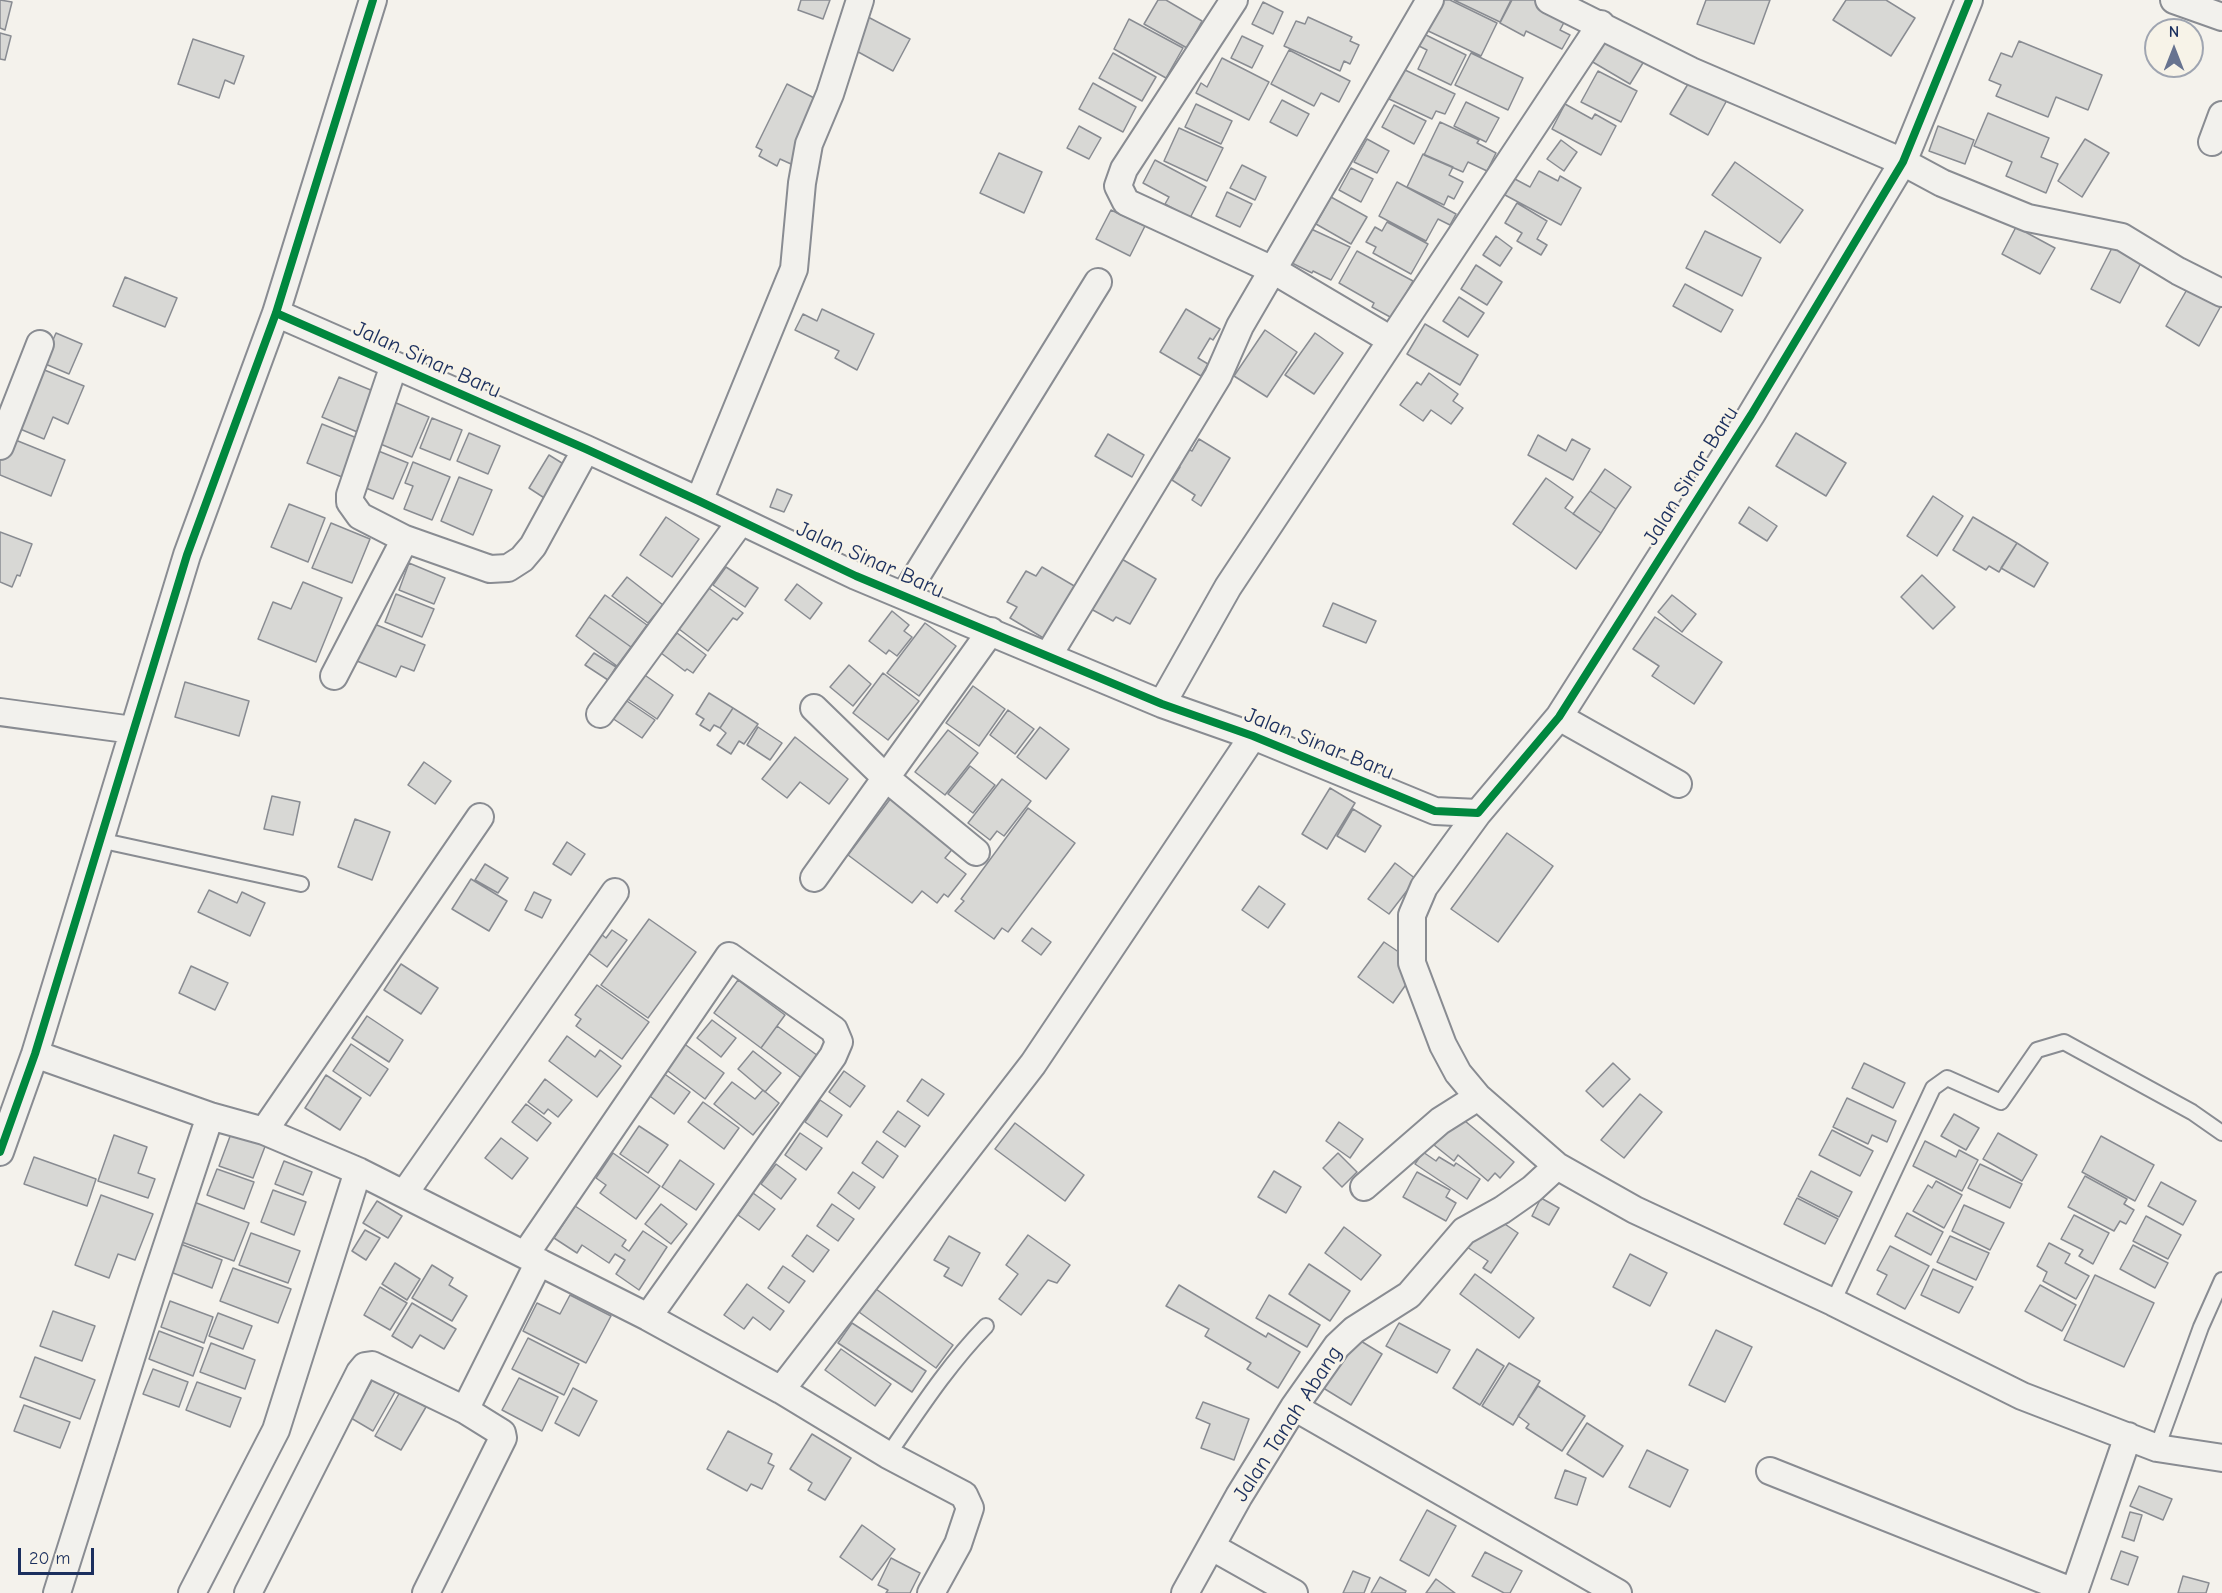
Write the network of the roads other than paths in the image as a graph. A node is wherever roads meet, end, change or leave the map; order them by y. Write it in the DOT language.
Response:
graph roads {
  1 [pos="374,0"];
  2 [pos="860,0"];
  3 [pos="1234,0"];
  4 [pos="1430,0"];
  5 [pos="1549,0"];
  6 [pos="1969,0"];
  7 [pos="2174,0"];
  8 [pos="2222,17"];
  9 [pos="1600,24"];
  10 [pos="2222,115"];
  11 [pos="2212,142"];
  12 [pos="1903,162"];
  13 [pos="1273,270"];
  14 [pos="1098,282"];
  15 [pos="2222,293"];
  16 [pos="276,313"];
  17 [pos="1391,340"];
  18 [pos="40,344"];
  19 [pos="394,365"];
  20 [pos="0,447"];
  21 [pos="586,449"];
  22 [pos="699,501"];
  23 [pos="741,521"];
  24 [pos="405,539"];
  25 [pos="904,596"];
  26 [pos="991,631"];
  27 [pos="1048,656"];
  28 [pos="334,676"];
  29 [pos="1162,704"];
  30 [pos="814,708"];
  31 [pos="0,712"];
  32 [pos="600,714"];
  33 [pos="1559,717"];
  34 [pos="133,730"];
  35 [pos="1253,736"];
  36 [pos="885,778"];
  37 [pos="1678,784"];
  38 [pos="1478,813"];
  39 [pos="480,817"];
  40 [pos="99,840"];
  41 [pos="976,852"];
  42 [pos="814,878"];
  43 [pos="301,884"];
  44 [pos="615,892"];
  45 [pos="35,1054"];
  46 [pos="1478,1096"];
  47 [pos="210,1116"];
  48 [pos="264,1131"];
  49 [pos="2222,1133"];
  50 [pos="3,1138"];
  51 [pos="1557,1166"];
  52 [pos="358,1171"];
  53 [pos="1364,1187"];
  54 [pos="404,1194"];
  55 [pos="532,1258"];
  56 [pos="2222,1280"];
  57 [pos="1833,1302"];
  58 [pos="648,1317"];
  59 [pos="986,1326"];
  60 [pos="781,1390"];
  61 [pos="1294,1407"];
  62 [pos="465,1410"];
  63 [pos="2128,1437"];
  64 [pos="2157,1448"];
  65 [pos="888,1455"];
  66 [pos="2222,1458"];
  67 [pos="1770,1471"];
  68 [pos="1212,1547"];
  69 [pos="57,1593"];
  70 [pos="192,1593"];
  71 [pos="248,1593"];
  72 [pos="426,1593"];
  73 [pos="931,1593"];
  74 [pos="1185,1593"];
  75 [pos="1294,1593"];
  76 [pos="1618,1593"];
  77 [pos="2074,1593"];
  1 -- 16 [label="street"];
  2 -- 22 [label="street"];
  3 -- 13 [label="street"];
  4 -- 13 [label="street"];
  5 -- 9 [label="street"];
  6 -- 12 [label="street, Jalan Sinar Baru"];
  7 -- 8 [label="street"];
  9 -- 12 [label="street"];
  9 -- 17 [label="street"];
  10 -- 11 [label="street"];
  12 -- 15 [label="street"];
  12 -- 33 [label="street, Jalan Sinar Baru"];
  13 -- 17 [label="street"];
  13 -- 27 [label="street"];
  14 -- 25 [label="street"];
  16 -- 19 [label="street, Jalan Sinar Baru"];
  16 -- 34 [label="street"];
  17 -- 29 [label="street"];
  18 -- 20 [label="street"];
  19 -- 21 [label="street, Jalan Sinar Baru"];
  19 -- 24 [label="street"];
  21 -- 22 [label="street, Jalan Sinar Baru"];
  21 -- 24 [label="street"];
  22 -- 23 [label="street, Jalan Sinar Baru"];
  23 -- 25 [label="street, Jalan Sinar Baru"];
  23 -- 32 [label="street"];
  24 -- 28 [label="street"];
  25 -- 26 [label="street, Jalan Sinar Baru"];
  26 -- 27 [label="street, Jalan Sinar Baru"];
  26 -- 36 [label="street"];
  27 -- 29 [label="street, Jalan Sinar Baru"];
  29 -- 35 [label="street, Jalan Sinar Baru"];
  30 -- 36 [label="street"];
  31 -- 34 [label="street"];
  33 -- 37 [label="street"];
  33 -- 38 [label="street, Jalan Sinar Baru"];
  34 -- 40 [label="street"];
  35 -- 38 [label="street, Jalan Sinar Baru"];
  35 -- 60 [label="street"];
  36 -- 41 [label="street"];
  36 -- 42 [label="street"];
  38 -- 46 [label="street"];
  39 -- 48 [label="street"];
  40 -- 43 [label="lane"];
  40 -- 45 [label="street"];
  44 -- 54 [label="street"];
  45 -- 47 [label="street"];
  45 -- 50 [label="street"];
  46 -- 51 [label="street"];
  46 -- 53 [label="street"];
  47 -- 48 [label="street"];
  47 -- 69 [label="street"];
  48 -- 52 [label="street"];
  49 -- 57 [label="lane"];
  51 -- 57 [label="street"];
  51 -- 61 [label="street, Jalan Tanah Abang"];
  52 -- 54 [label="street"];
  52 -- 70 [label="street"];
  54 -- 55 [label="street"];
  55 -- 58 [label="street"];
  55 -- 58 [label="street"];
  55 -- 62 [label="street"];
  56 -- 64 [label="lane"];
  57 -- 63 [label="street"];
  58 -- 60 [label="street"];
  59 -- 65 [label="lane"];
  60 -- 65 [label="street"];
  61 -- 68 [label="street, Jalan Tanah Abang"];
  61 -- 76 [label="street"];
  62 -- 71 [label="street"];
  62 -- 72 [label="street"];
  63 -- 64 [label="street"];
  63 -- 77 [label="street"];
  64 -- 66 [label="street"];
  65 -- 73 [label="street"];
  67 -- 77 [label="street"];
  68 -- 74 [label="street, Jalan Tanah Abang"];
  68 -- 75 [label="street"];
}
